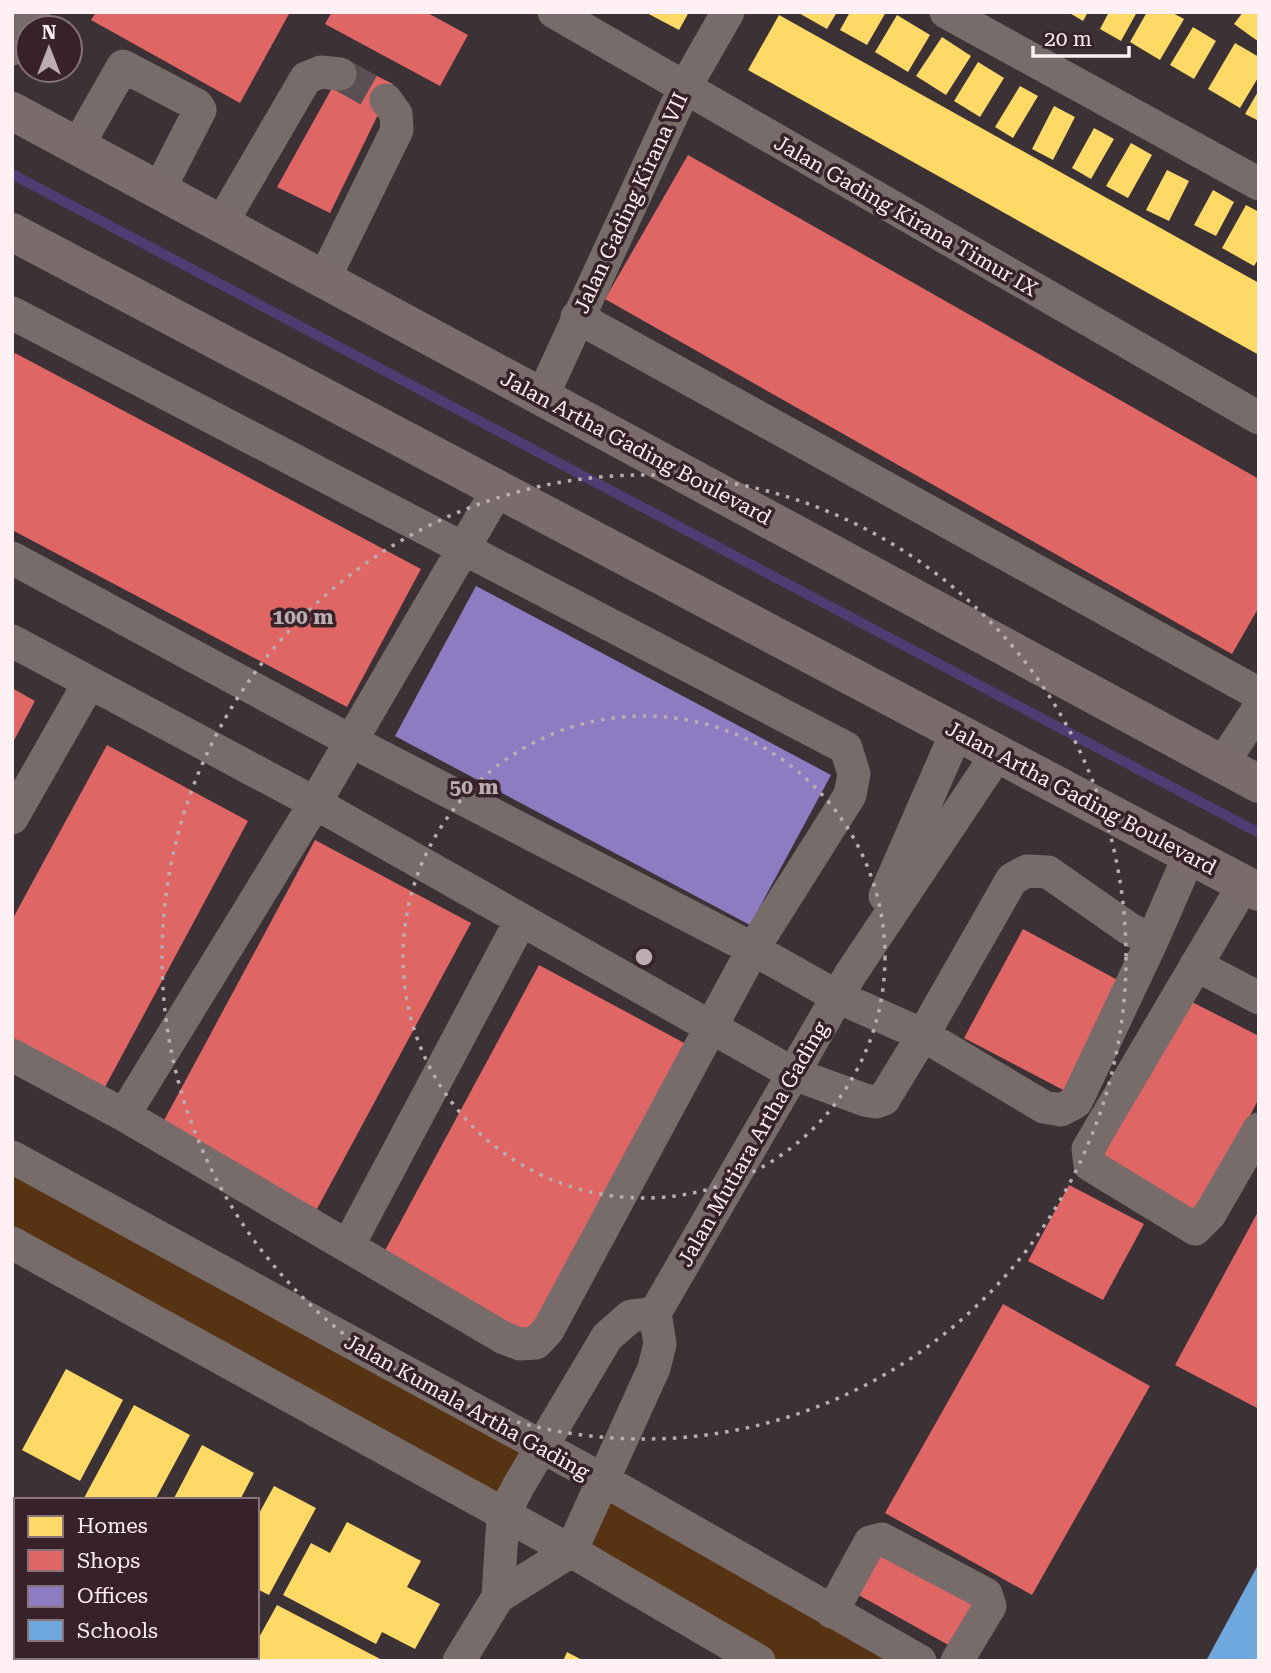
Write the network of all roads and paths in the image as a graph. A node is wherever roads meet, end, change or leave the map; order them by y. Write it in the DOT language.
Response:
graph roads {
  1 [pos="554,12"];
  2 [pos="728,12"];
  3 [pos="946,12"];
  4 [pos="340,74"];
  5 [pos="684,89"];
  6 [pos="386,100"];
  7 [pos="12,111"];
  8 [pos="77,147"];
  9 [pos="1259,184"];
  10 [pos="159,190"];
  11 [pos="221,224"];
  12 [pos="12,232"];
  13 [pos="324,279"];
  14 [pos="13,316"];
  15 [pos="577,317"];
  16 [pos="542,397"];
  17 [pos="1259,418"];
  18 [pos="497,491"];
  19 [pos="464,551"];
  20 [pos="12,558"];
  21 [pos="12,641"];
  22 [pos="89,683"];
  23 [pos="1259,694"];
  24 [pos="1259,708"];
  25 [pos="957,731"];
  26 [pos="351,741"];
  27 [pos="998,753"];
  28 [pos="1222,764"];
  29 [pos="1259,784"];
  30 [pos="315,803"];
  31 [pos="12,818"];
  32 [pos="1189,856"];
  33 [pos="1251,888"];
  34 [pos="521,920"];
  35 [pos="1152,941"];
  36 [pos="753,949"];
  37 [pos="1196,965"];
  38 [pos="844,986"];
  39 [pos="1259,998"];
  40 [pos="711,1027"];
  41 [pos="923,1035"];
  42 [pos="12,1055"];
  43 [pos="794,1074"];
  44 [pos="124,1115"];
  45 [pos="1259,1129"];
  46 [pos="12,1157"];
  47 [pos="12,1243"];
  48 [pos="348,1246"];
  49 [pos="655,1313"];
  50 [pos="542,1448"];
  51 [pos="605,1481"];
  52 [pos="503,1516"];
  53 [pos="571,1551"];
  54 [pos="498,1597"];
  55 [pos="832,1612"];
  56 [pos="459,1661"];
  57 [pos="760,1661"];
  58 [pos="920,1661"];
  59 [pos="957,1661"];
  1 -- 5 [label="street, Jalan Gading Kirana Timur IX"];
  2 -- 5 [label="street, Jalan Gading Kirana VII"];
  3 -- 9 [label="street"];
  4 -- 11 [label="street"];
  5 -- 15 [label="street, Jalan Gading Kirana VII"];
  5 -- 17 [label="street, Jalan Gading Kirana Timur IX"];
  6 -- 13 [label="street"];
  7 -- 8 [label="main road, Jalan Artha Gading Boulevard"];
  8 -- 10 [label="main road, Jalan Artha Gading Boulevard"];
  8 -- 10 [label="street"];
  10 -- 11 [label="main road, Jalan Artha Gading Boulevard"];
  11 -- 13 [label="main road, Jalan Artha Gading Boulevard"];
  12 -- 18 [label="main road, Jalan Artha Gading Boulevard"];
  13 -- 16 [label="main road, Jalan Artha Gading Boulevard"];
  14 -- 19 [label="street"];
  15 -- 16 [label="street, Jalan Gading Kirana VII"];
  15 -- 23 [label="street"];
  16 -- 28 [label="main road, Jalan Artha Gading Boulevard"];
  18 -- 19 [label="street"];
  18 -- 25 [label="main road, Jalan Artha Gading Boulevard"];
  19 -- 26 [label="street"];
  19 -- 36 [label="street"];
  20 -- 26 [label="street"];
  21 -- 22 [label="street"];
  22 -- 30 [label="street"];
  22 -- 31 [label="street"];
  24 -- 28 [label="street"];
  25 -- 27 [label="main road, Jalan Artha Gading Boulevard"];
  25 -- 38 [label="street, Jalan Mutiara Artha Gading"];
  26 -- 30 [label="street"];
  26 -- 36 [label="street"];
  27 -- 32 [label="main road, Jalan Artha Gading Boulevard"];
  27 -- 38 [label="street, Jalan Mutiara Artha Gading"];
  28 -- 29 [label="main road, Jalan Artha Gading Boulevard"];
  30 -- 34 [label="street"];
  30 -- 44 [label="street"];
  32 -- 33 [label="main road, Jalan Artha Gading Boulevard"];
  32 -- 35 [label="street"];
  33 -- 37 [label="street"];
  34 -- 40 [label="street"];
  34 -- 48 [label="street"];
  35 -- 41 [label="street"];
  35 -- 41 [label="street"];
  36 -- 38 [label="street"];
  36 -- 40 [label="street"];
  37 -- 39 [label="street"];
  37 -- 45 [label="street"];
  38 -- 41 [label="street"];
  38 -- 43 [label="street, Jalan Mutiara Artha Gading"];
  40 -- 43 [label="street"];
  40 -- 48 [label="street"];
  41 -- 43 [label="street"];
  42 -- 44 [label="street"];
  43 -- 49 [label="street, Jalan Mutiara Artha Gading"];
  44 -- 48 [label="street"];
  46 -- 50 [label="street, Jalan Kumala Artha Gading"];
  47 -- 52 [label="street"];
  49 -- 50 [label="street"];
  49 -- 51 [label="street"];
  50 -- 51 [label="street, Jalan Kumala Artha Gading"];
  50 -- 52 [label="street"];
  51 -- 53 [label="street"];
  51 -- 55 [label="street, Jalan Kumala Artha Gading"];
  52 -- 53 [label="street"];
  52 -- 54 [label="street"];
  53 -- 54 [label="street"];
  53 -- 57 [label="street"];
  54 -- 56 [label="street"];
  55 -- 58 [label="street, Jalan Kumala Artha Gading"];
  55 -- 59 [label="street"];
}
